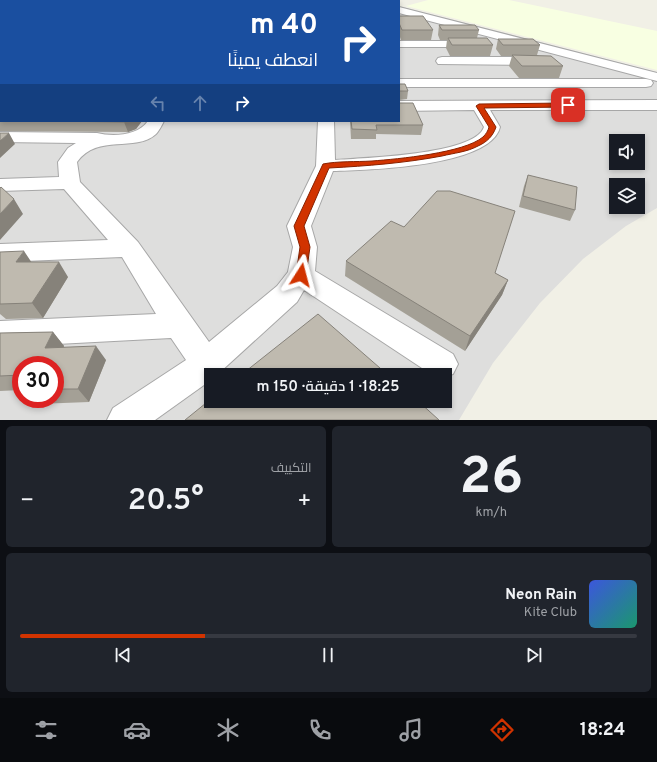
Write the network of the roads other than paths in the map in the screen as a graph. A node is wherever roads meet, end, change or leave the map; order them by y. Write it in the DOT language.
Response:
graph roads {
  1 [pos="401,6"];
  2 [pos="400,20"];
  3 [pos="434,20"];
  4 [pos="439,31"];
  5 [pos="478,31"];
  6 [pos="528,44"];
  7 [pos="400,46"];
  8 [pos="400,46"];
  9 [pos="442,61"];
  10 [pos="594,61"];
  11 [pos="657,78"];
  12 [pos="400,82"];
  13 [pos="415,83"];
  14 [pos="471,83"];
  15 [pos="657,83"];
  16 [pos="657,105"];
  17 [pos="400,106"];
  18 [pos="425,106"];
  19 [pos="479,106"];
  20 [pos="15,122"];
  21 [pos="155,122"];
  22 [pos="326,122"];
  23 [pos="0,136"];
  24 [pos="111,138"];
  25 [pos="326,166"];
  26 [pos="70,183"];
  27 [pos="0,185"];
  28 [pos="129,248"];
  29 [pos="0,253"];
  30 [pos="301,275"];
  31 [pos="178,325"];
  32 [pos="0,334"];
  33 [pos="207,364"];
  34 [pos="442,364"];
  35 [pos="125,420"];
  1 -- 3 [label="street"];
  2 -- 3 [label="street"];
  3 -- 5 [label="street"];
  4 -- 5 [label="street"];
  5 -- 6 [label="street"];
  6 -- 7 [label="street"];
  6 -- 10 [label="street"];
  8 -- 9 [label="street"];
  9 -- 10 [label="street"];
  9 -- 14 [label="street"];
  10 -- 11 [label="street"];
  12 -- 13 [label="street"];
  13 -- 14 [label="street"];
  13 -- 18 [label="street"];
  14 -- 15 [label="street"];
  16 -- 19 [label="street"];
  17 -- 18 [label="street"];
  18 -- 19 [label="street"];
  19 -- 25 [label="street"];
  20 -- 23 [label="street"];
  21 -- 24 [label="street"];
  22 -- 25 [label="street"];
  23 -- 24 [label="street"];
  24 -- 26 [label="street"];
  25 -- 30 [label="street"];
  26 -- 27 [label="street"];
  26 -- 28 [label="street"];
  28 -- 29 [label="street"];
  28 -- 31 [label="street"];
  30 -- 33 [label="street"];
  30 -- 34 [label="street"];
  31 -- 32 [label="street"];
  31 -- 33 [label="street"];
  33 -- 35 [label="street"];
}
